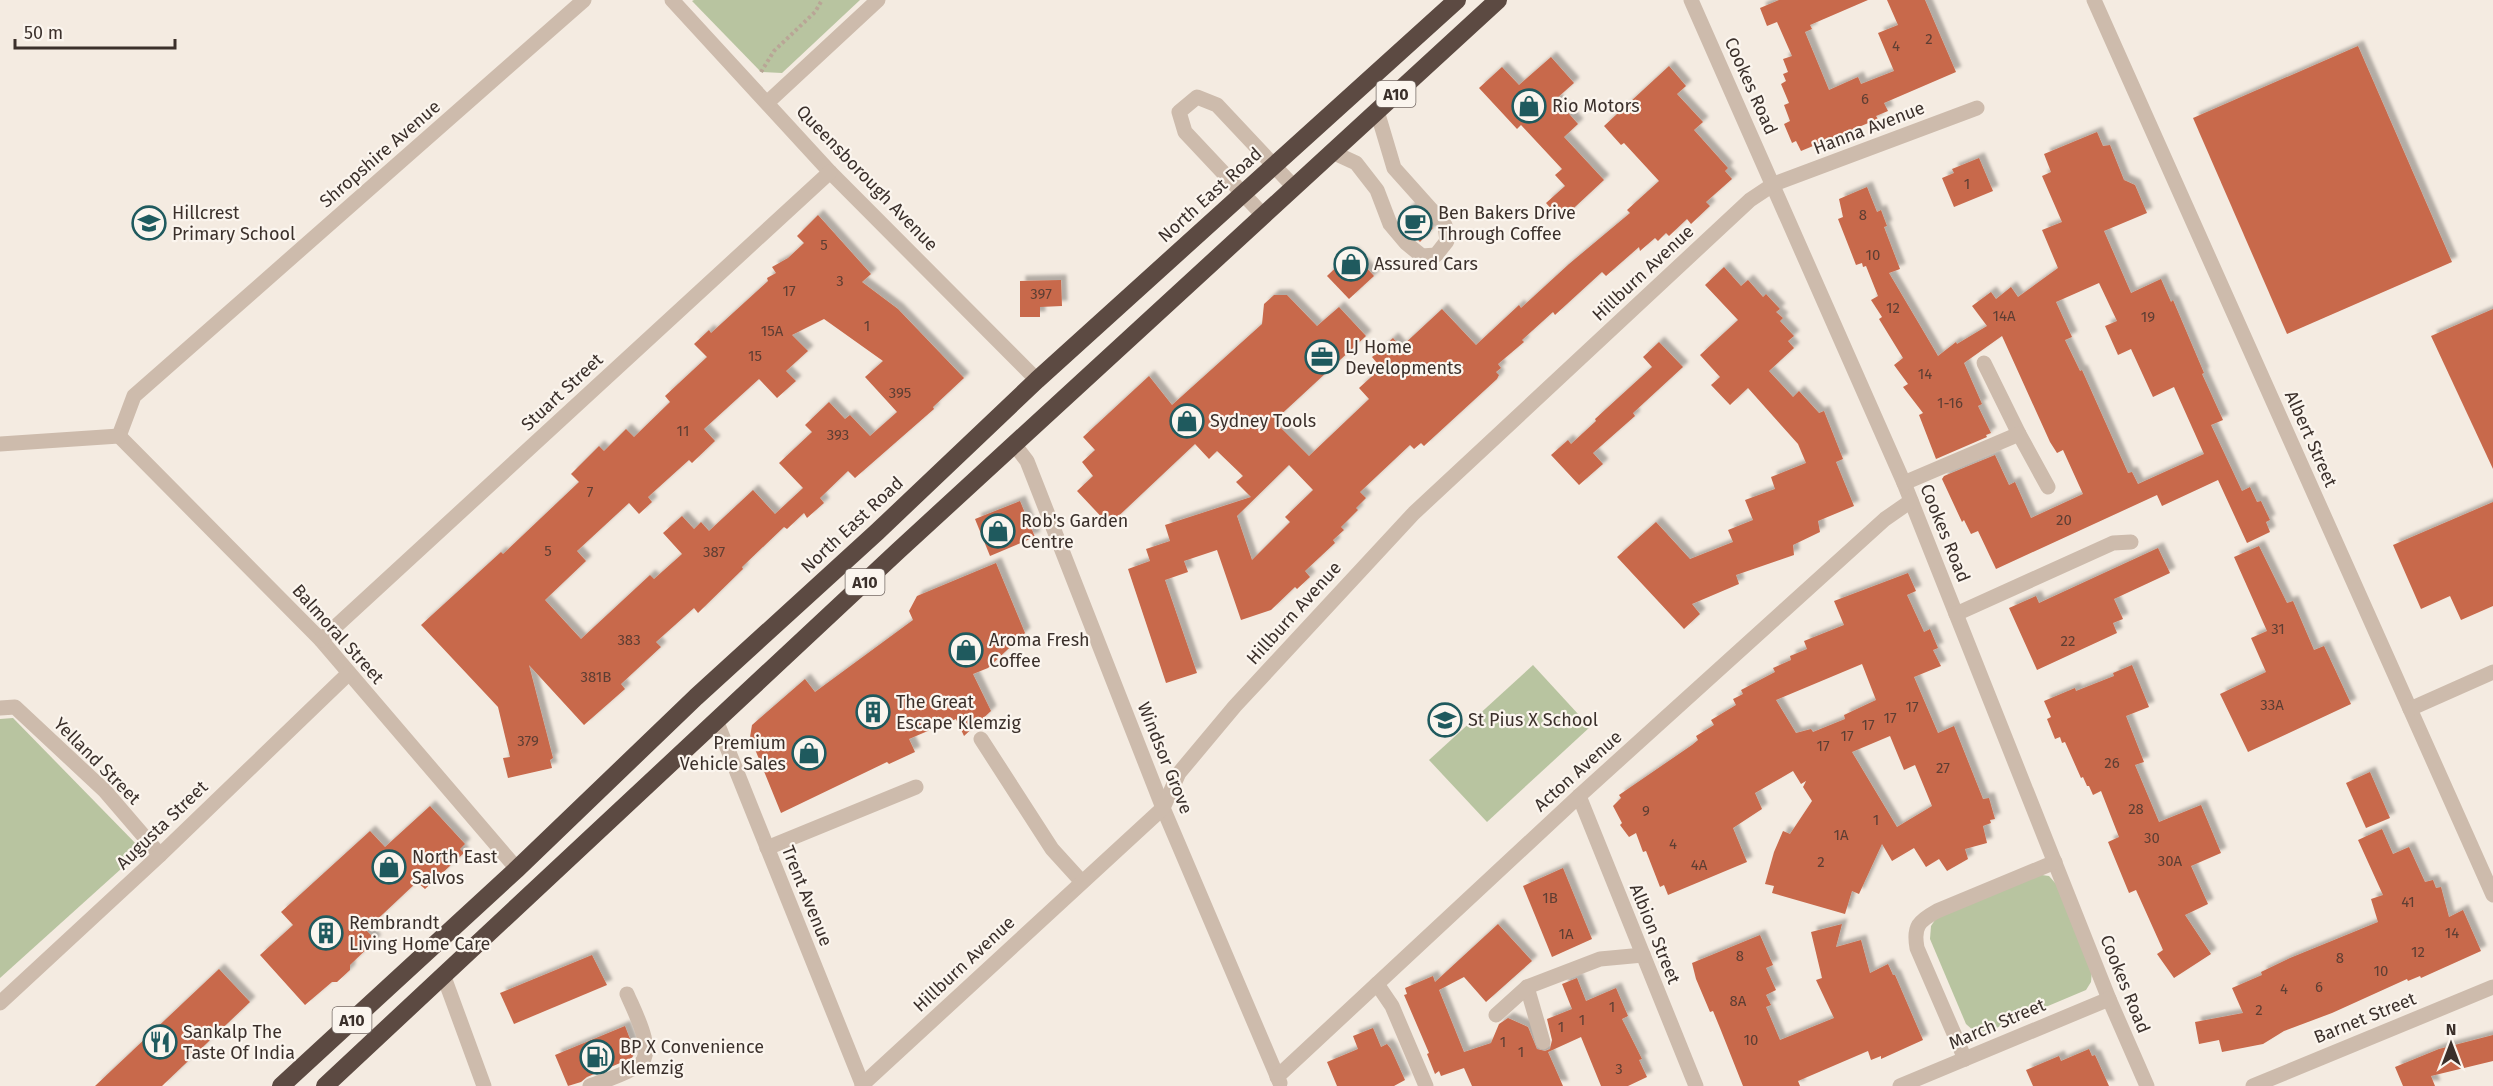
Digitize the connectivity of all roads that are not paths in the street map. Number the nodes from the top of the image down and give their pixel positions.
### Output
1 (584, 0) edge
2 (672, 0) edge
3 (878, 0) edge
4 (1457, 0) edge
5 (1498, 0) edge
6 (1691, 0) edge
7 (2094, 0) edge
8 (768, 102) junction
9 (1977, 108) dead end
10 (1377, 111) junction
11 (1332, 152) junction
12 (1274, 166) junction
13 (830, 172) junction
14 (1774, 184) junction
15 (1294, 187) junction
16 (1243, 193) junction
17 (1263, 215) junction
18 (1983, 363) dead end
19 (1037, 380) junction
20 (1059, 402) junction
21 (992, 423) junction
22 (2019, 434) junction
23 (119, 436) junction
24 (0, 444) edge
25 (1014, 444) junction
26 (1904, 483) junction
27 (2048, 487) dead end
28 (1911, 501) junction
29 (2131, 542) dead end
30 (1956, 614) junction
31 (321, 640) junction
32 (2493, 672) edge
33 (349, 673) junction
34 (696, 698) junction
35 (0, 708) edge
36 (2410, 709) junction
37 (716, 720) junction
38 (981, 738) dead end
39 (916, 787) dead end
40 (1579, 796) junction
41 (1163, 808) junction
42 (767, 848) junction
43 (160, 855) junction
44 (2055, 862) junction
45 (517, 869) junction
46 (1082, 882) junction
47 (537, 889) junction
48 (2493, 895) edge
49 (422, 955) junction
50 (1643, 955) junction
51 (444, 977) junction
52 (1377, 984) junction
53 (1527, 987) junction
54 (2493, 987) edge
55 (627, 994) dead end
56 (2109, 999) junction
57 (0, 1003) edge
58 (1496, 1015) dead end
59 (1543, 1042) dead end
60 (1965, 1059) junction
61 (1279, 1081) edge
62 (862, 1085) edge
63 (281, 1086) edge
64 (325, 1086) edge
65 (484, 1086) edge
66 (590, 1086) edge
67 (1426, 1086) edge
68 (1696, 1086) edge
69 (1900, 1086) edge
70 (2147, 1086) edge
71 (2253, 1086) edge

1 - 23 street, Shropshire Avenue
2 - 8 street, Queensborough Avenue
3 - 8 street
4 - 12 highway, North East Road / A10
5 - 10 highway, A10
6 - 14 street, Cookes Road
7 - 36 street, Albert Street
8 - 13 street, Queensborough Avenue
9 - 14 street, Hanna Avenue
10 - 11 highway, A10
10 - 11 street
11 - 15 highway, A10
12 - 15 street
12 - 16 highway, North East Road / A10
12 - 16 street
13 - 19 street, Queensborough Avenue
13 - 31 street, Stuart Street
14 - 26 street, Cookes Road
14 - 41 street, Hillburn Avenue
15 - 17 highway, A10
16 - 17 street
16 - 19 highway, North East Road / A10
17 - 20 highway, A10
18 - 22 street
19 - 20 highway
19 - 21 highway, North East Road / A10
20 - 25 highway, A10
21 - 25 highway
21 - 34 highway, North East Road / A10
22 - 26 street
22 - 27 street
23 - 24 street
23 - 31 street, Balmoral Street
25 - 37 highway, A10
25 - 41 street, Windsor Grove
26 - 28 street, Cookes Road
28 - 30 street, Cookes Road
28 - 40 street, Acton Avenue
29 - 30 street
30 - 44 street, Cookes Road
31 - 33 street, Balmoral Street
32 - 36 street
33 - 43 street, Augusta Street
33 - 45 street, Balmoral Street
34 - 37 highway
34 - 45 highway, North East Road / A10
35 - 43 street, Yelland Street
36 - 48 street, Albert Street
37 - 42 street, Trent Avenue
37 - 47 highway, A10
38 - 46 street
39 - 42 street
40 - 50 street, Albion Street
40 - 52 street, Acton Avenue
41 - 46 street, Hillburn Avenue
41 - 61 street, Windsor Grove
42 - 62 street, Trent Avenue
43 - 57 street, Augusta Street
44 - 56 street, Cookes Road
44 - 60 street
45 - 47 highway
45 - 49 highway, North East Road / A10
46 - 62 street, Hillburn Avenue
47 - 51 highway, A10
49 - 51 highway
49 - 63 highway, North East Road / A10
50 - 53 street
50 - 68 street, Albion Street
51 - 64 highway, A10
51 - 65 street
52 - 61 street, Acton Avenue
52 - 67 street
53 - 58 street
53 - 59 street
54 - 71 street, Barnet Street
55 - 66 street
56 - 60 street, March Street
56 - 70 street, Cookes Road
60 - 69 street, March Street

